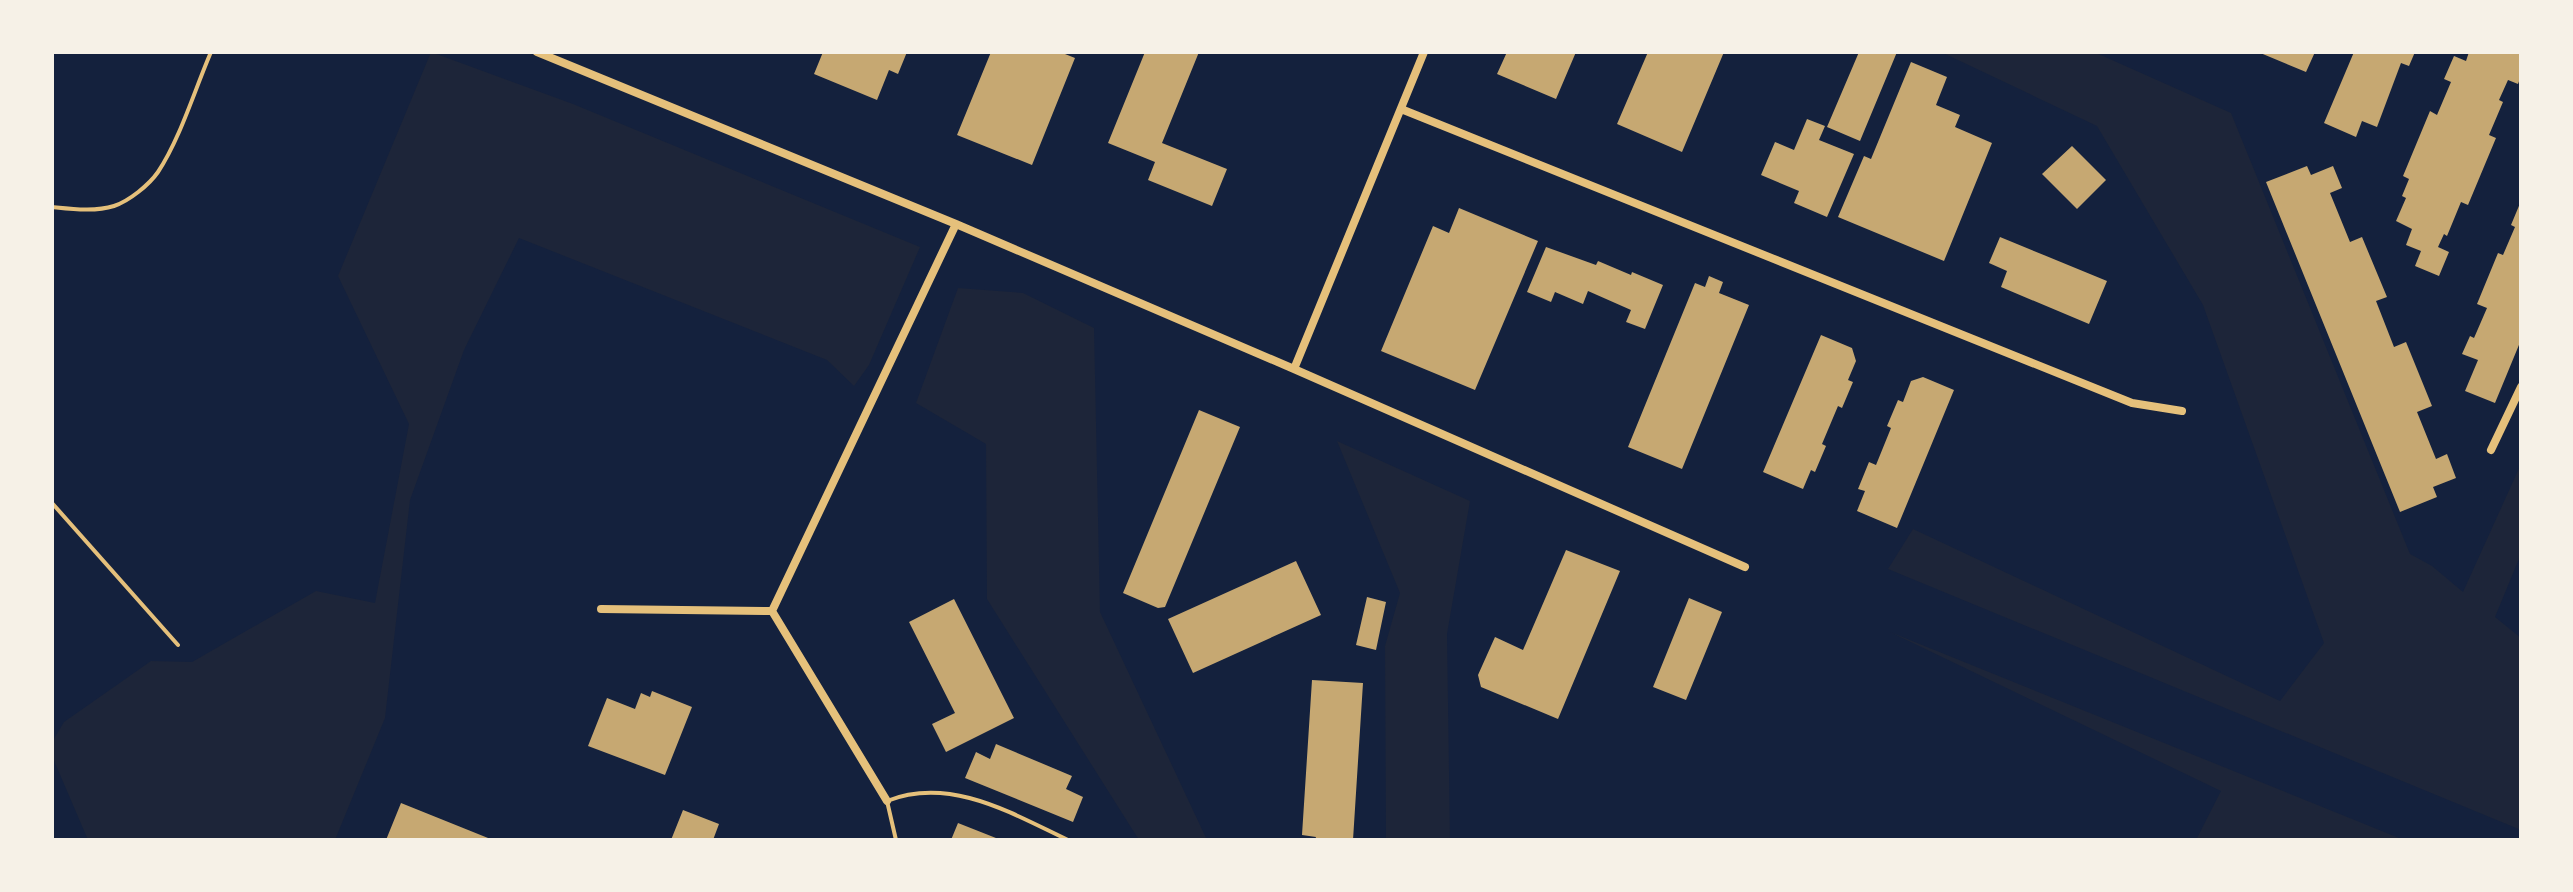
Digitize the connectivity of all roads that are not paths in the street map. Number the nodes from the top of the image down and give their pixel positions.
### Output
1 (211, 52) edge
2 (537, 52) edge
3 (1424, 52) edge
4 (1401, 109) junction
5 (52, 207) edge
6 (956, 224) junction
7 (1294, 369) junction
8 (2521, 387) edge
9 (2182, 411) dead end
10 (2491, 450) dead end
11 (52, 503) edge
12 (1745, 567) dead end
13 (601, 609) dead end
14 (772, 611) junction
15 (178, 645) dead end
16 (887, 801) junction
17 (896, 840) edge
18 (1068, 840) edge

1 - 5 lane
2 - 6 street
3 - 4 street
4 - 7 street
4 - 9 street
6 - 7 street
6 - 14 street
7 - 12 street
8 - 10 street
11 - 15 lane
13 - 14 street
14 - 16 street
16 - 17 lane
16 - 18 lane

